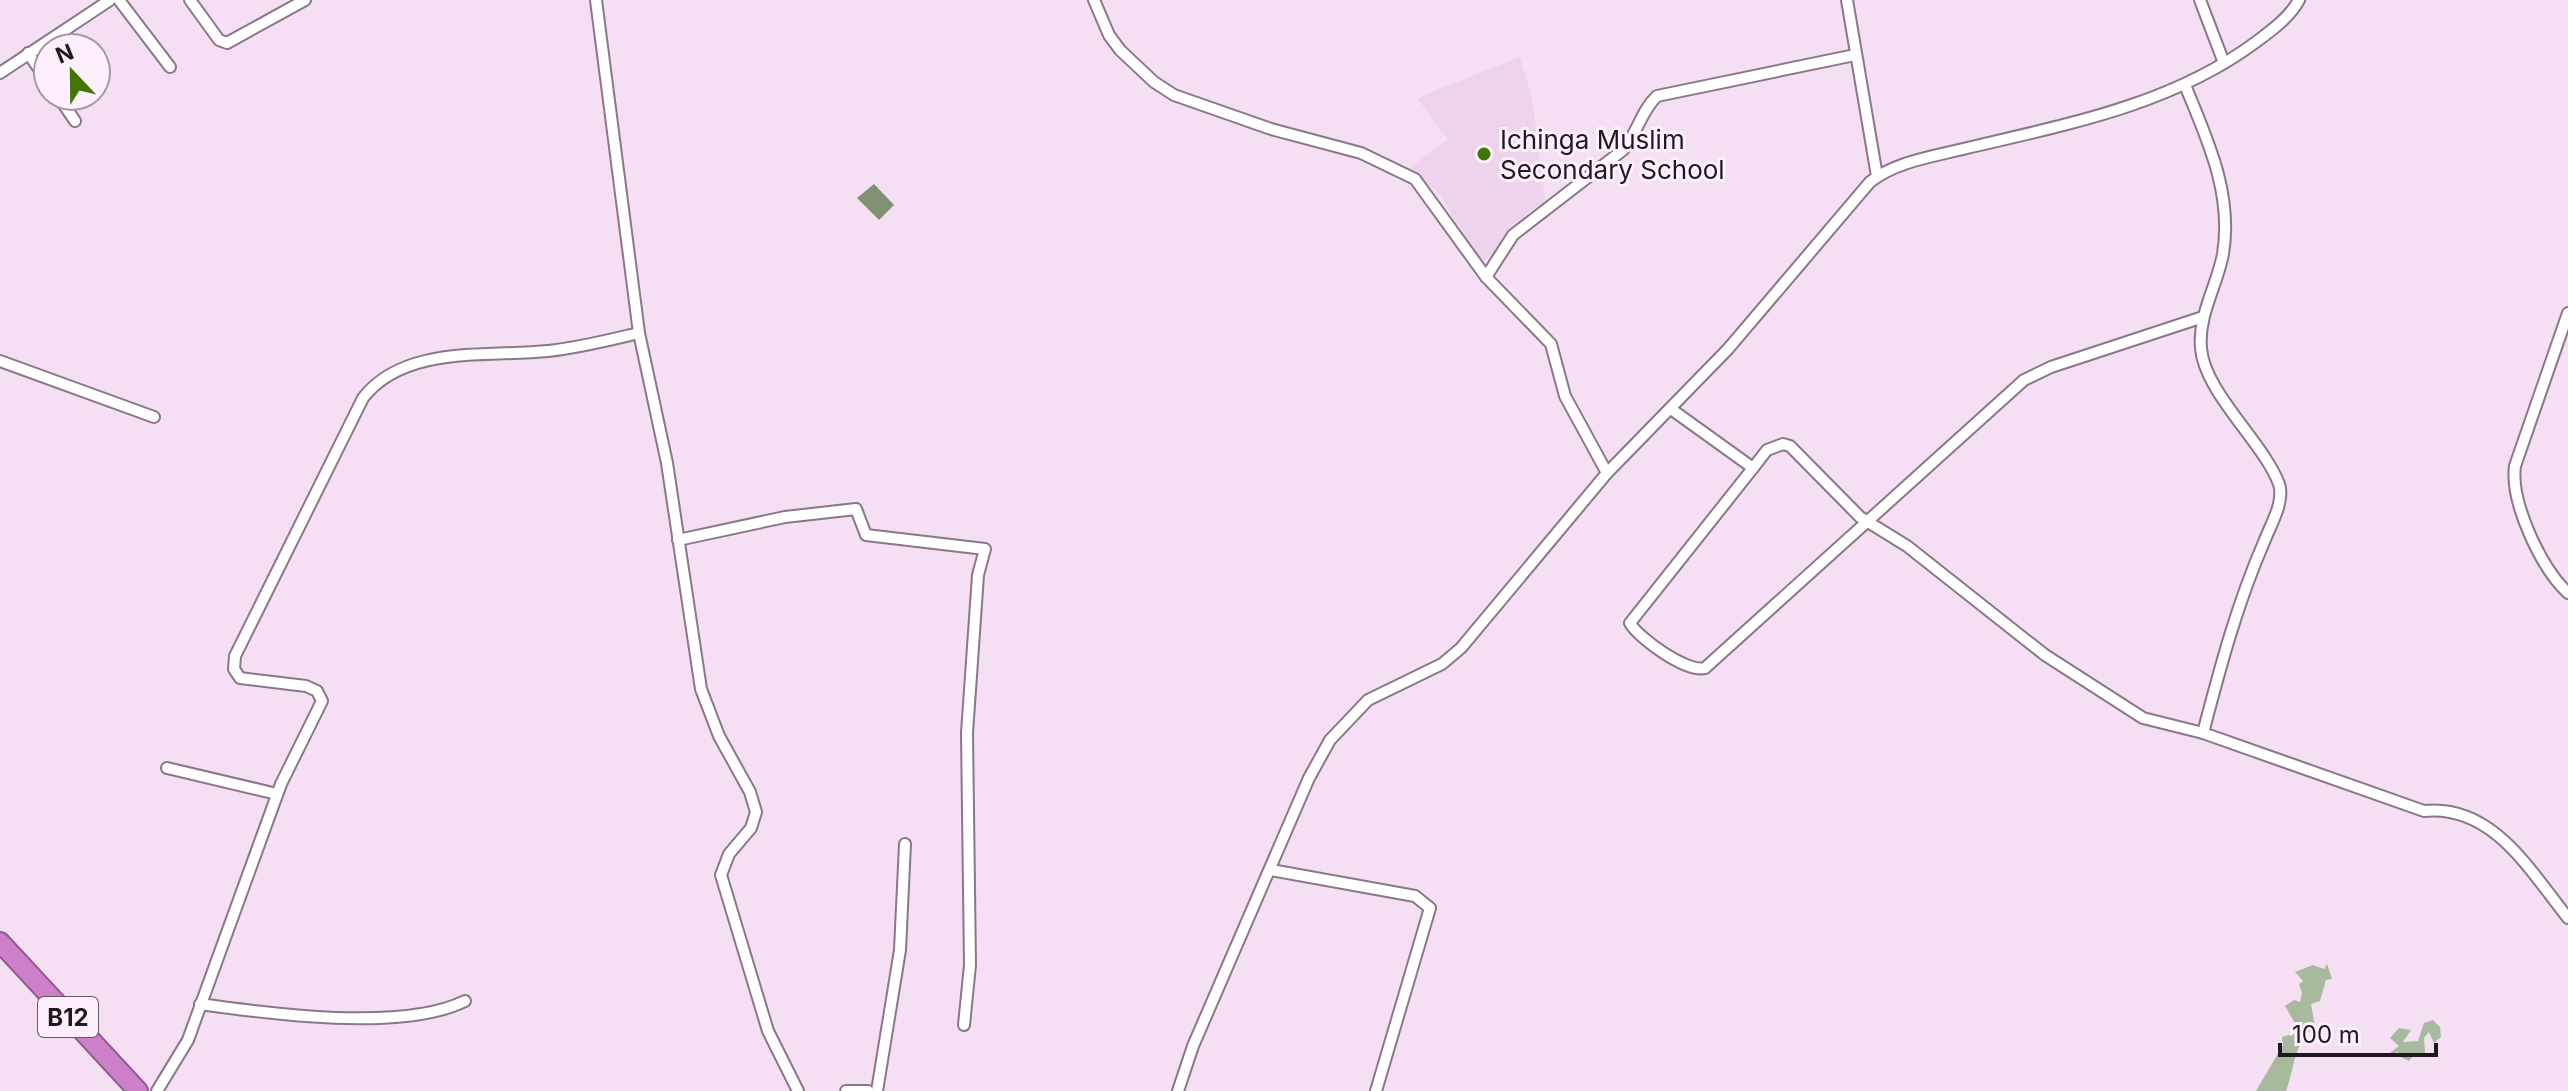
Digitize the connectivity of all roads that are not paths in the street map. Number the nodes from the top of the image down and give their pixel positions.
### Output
1 (110, 0) edge
2 (119, 0) edge
3 (190, 0) edge
4 (305, 0) edge
5 (596, 0) edge
6 (1094, 0) edge
7 (1847, 0) edge
8 (2200, 0) edge
9 (2299, 0) edge
10 (28, 53) junction
11 (1855, 55) junction
12 (32, 59) edge
13 (2224, 63) junction
14 (170, 67) dead end
15 (0, 73) edge
16 (2185, 85) junction
17 (69, 112) edge
18 (75, 121) dead end
19 (1877, 176) junction
20 (1486, 277) junction
21 (2568, 313) edge
22 (2203, 317) junction
23 (639, 333) junction
24 (0, 361) edge
25 (1671, 409) junction
26 (154, 417) dead end
27 (1753, 468) junction
28 (1607, 473) junction
29 (1866, 521) junction
30 (678, 540) junction
31 (2568, 593) edge
32 (2203, 733) junction
33 (167, 768) dead end
34 (277, 794) junction
35 (905, 844) dead end
36 (1271, 870) junction
37 (2568, 918) edge
38 (0, 942) edge
39 (465, 1001) dead end
40 (200, 1004) junction
41 (964, 1025) dead end
42 (138, 1091) edge
43 (157, 1091) edge
44 (798, 1091) edge
45 (846, 1091) edge
46 (868, 1091) edge
47 (877, 1091) edge
48 (1178, 1091) edge
49 (1376, 1091) edge

1 - 10 street
2 - 14 street
3 - 4 street
5 - 23 street
6 - 20 street
7 - 11 street
8 - 13 street
9 - 13 street
10 - 12 street
10 - 15 street
11 - 19 street
11 - 20 street
13 - 16 street
16 - 19 street
16 - 22 street
17 - 18 street
19 - 25 street
20 - 28 street
21 - 31 street
22 - 29 street
22 - 32 street
23 - 30 street
23 - 34 street
24 - 26 street
25 - 27 street
25 - 28 street
27 - 29 street
27 - 29 street
28 - 36 street
29 - 32 street
30 - 41 street
30 - 44 street
32 - 37 street
33 - 34 street
34 - 40 street
35 - 47 street
36 - 48 street
36 - 49 street
38 - 42 highway, B12
39 - 40 street
40 - 43 street
45 - 46 street

